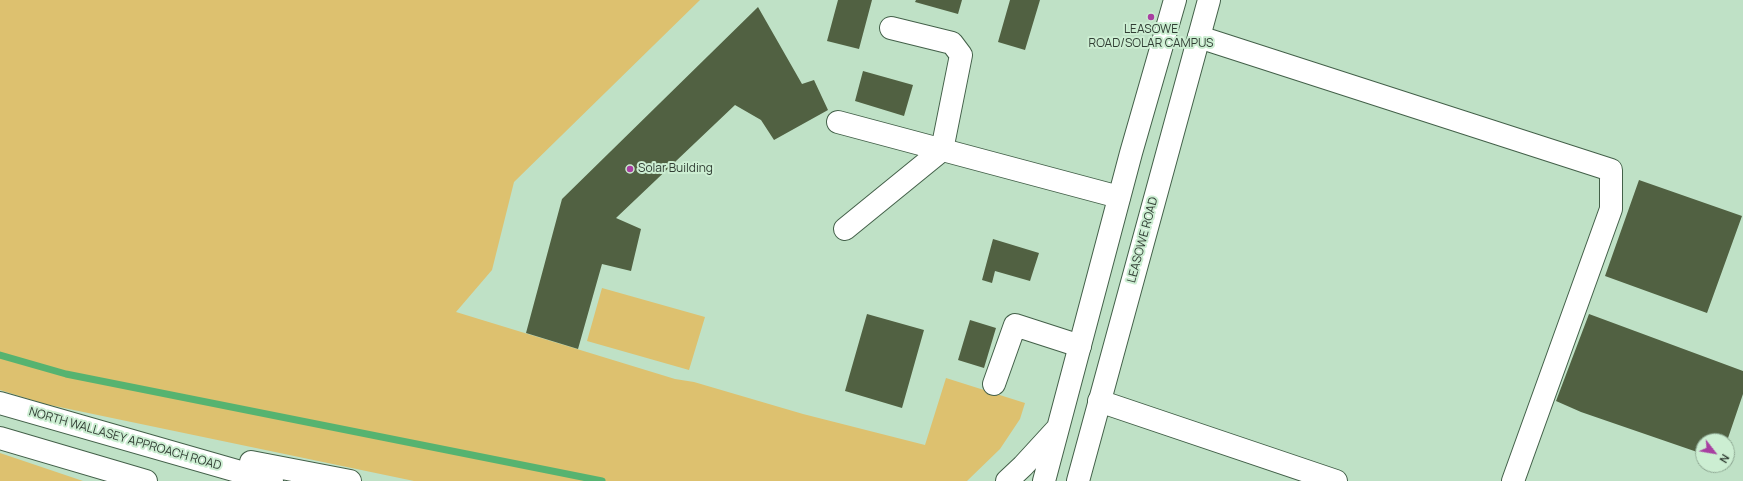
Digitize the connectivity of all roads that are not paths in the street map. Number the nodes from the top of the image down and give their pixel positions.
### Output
1 (1175, 0) edge
2 (1209, 0) edge
3 (891, 28) dead end
4 (1199, 37) junction
5 (838, 122) dead end
6 (942, 150) junction
7 (1119, 197) junction
8 (845, 229) dead end
9 (1080, 346) junction
10 (994, 384) dead end
11 (1099, 401) junction
12 (0, 403) edge
13 (1058, 428) junction
14 (0, 438) edge
15 (145, 444) junction
16 (141, 480) edge
17 (272, 481) edge
18 (350, 481) edge
19 (1007, 481) edge
20 (1044, 481) edge
21 (1078, 481) edge
22 (1336, 481) edge
23 (1513, 481) edge

1 - 7 main road
2 - 4 main road, LEASOWE ROAD
3 - 6 main road
4 - 11 main road, LEASOWE ROAD
4 - 23 main road
5 - 6 main road
6 - 7 main road
6 - 8 main road
7 - 9 main road
9 - 10 main road
9 - 13 main road
11 - 21 main road, LEASOWE ROAD
11 - 22 main road
12 - 15 main road, NORTH WALLASEY APPROACH ROAD
13 - 19 main road
13 - 20 main road
14 - 16 main road
15 - 17 main road, NORTH WALLASEY APPROACH ROAD
15 - 18 main road

